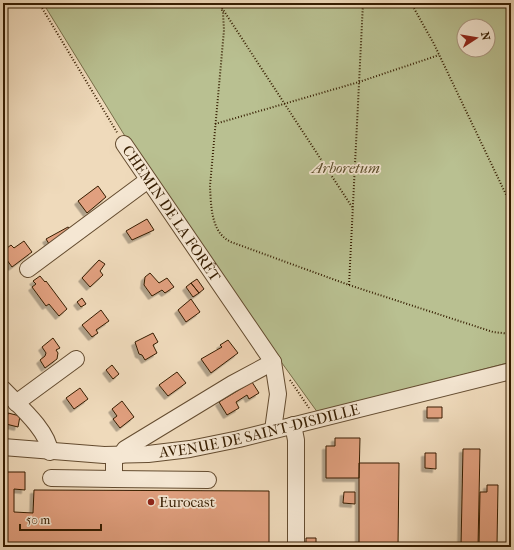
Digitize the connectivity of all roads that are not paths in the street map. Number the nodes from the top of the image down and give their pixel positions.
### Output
1 (124, 144) road end
2 (148, 180) junction
3 (28, 269) dead end
4 (76, 359) dead end
5 (273, 362) junction
6 (511, 371) edge
7 (3, 389) edge
8 (16, 403) junction
9 (293, 425) junction
10 (273, 430) junction
11 (3, 447) edge
12 (50, 452) junction
13 (118, 455) junction
14 (51, 478) dead end
15 (114, 479) junction
16 (208, 480) dead end
17 (296, 547) edge

1 - 2 street, CHEMIN DE LA FORÊT
2 - 3 street
2 - 5 street, CHEMIN DE LA FORÊT
4 - 8 street
5 - 10 street, CHEMIN DE LA FORÊT
5 - 13 street
6 - 9 street, AVENUE DE SAINT-DISDILLE
7 - 8 street
8 - 12 street
9 - 10 street, AVENUE DE SAINT-DISDILLE
9 - 17 street
10 - 13 street, AVENUE DE SAINT-DISDILLE
11 - 12 street, AVENUE DE SAINT-DISDILLE
12 - 13 street, AVENUE DE SAINT-DISDILLE
13 - 15 street
14 - 15 street
15 - 16 street

